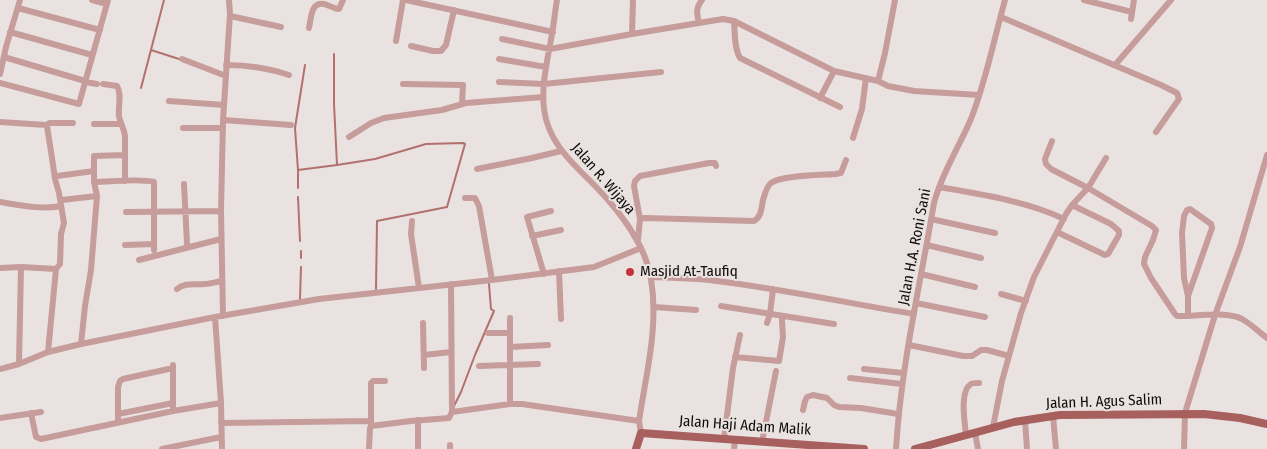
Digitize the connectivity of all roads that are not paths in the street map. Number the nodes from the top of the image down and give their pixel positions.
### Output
1 (20, 0) edge
2 (92, 0) edge
3 (229, 0) edge
4 (344, 0) edge
5 (405, 0) edge
6 (557, 0) edge
7 (632, 0) edge
8 (702, 0) edge
9 (894, 0) edge
10 (1005, 0) edge
11 (1086, 0) edge
12 (1134, 0) edge
13 (1171, 0) edge
14 (418, 1) edge
15 (107, 2) edge
16 (1110, 3) edge
17 (18, 8) junction
18 (454, 10) junction
19 (230, 16) junction
20 (1001, 17) junction
21 (734, 21) junction
22 (699, 23) junction
23 (281, 27) dead end
24 (309, 28) dead end
25 (100, 30) junction
26 (10, 32) junction
27 (553, 32) junction
28 (632, 34) junction
29 (502, 39) dead end
30 (396, 41) dead end
31 (3, 45) edge
32 (411, 46) dead end
33 (550, 49) junction
34 (92, 55) junction
35 (4, 57) junction
36 (182, 59) dead end
37 (499, 59) dead end
38 (226, 65) junction
39 (1115, 65) junction
40 (546, 67) junction
41 (834, 71) junction
42 (661, 72) dead end
43 (0, 74) edge
44 (289, 75) dead end
45 (226, 76) junction
46 (866, 78) junction
47 (85, 81) junction
48 (878, 81) junction
49 (499, 82) dead end
50 (0, 83) edge
51 (403, 84) dead end
52 (544, 84) junction
53 (979, 95) junction
54 (543, 97) junction
55 (820, 98) junction
56 (169, 101) dead end
57 (462, 104) junction
58 (224, 106) junction
59 (840, 107) dead end
60 (223, 120) junction
61 (0, 122) edge
62 (73, 123) dead end
63 (94, 124) dead end
64 (120, 124) junction
65 (46, 125) junction
66 (291, 125) dead end
67 (183, 128) dead end
68 (223, 128) junction
69 (1156, 132) dead end
70 (349, 137) dead end
71 (854, 138) dead end
72 (1052, 142) dead end
73 (561, 151) junction
74 (125, 155) junction
75 (1267, 155) edge
76 (1106, 158) dead end
77 (846, 160) dead end
78 (716, 166) dead end
79 (476, 169) dead end
80 (94, 171) junction
81 (57, 176) dead end
82 (125, 181) junction
83 (94, 182) junction
84 (184, 184) dead end
85 (939, 187) junction
86 (1088, 188) junction
87 (97, 196) junction
88 (465, 198) dead end
89 (0, 202) edge
90 (61, 203) junction
91 (1072, 205) junction
92 (154, 211) junction
93 (186, 211) junction
94 (221, 211) junction
95 (551, 211) dead end
96 (126, 212) dead end
97 (640, 219) junction
98 (932, 219) junction
99 (1064, 219) junction
100 (412, 221) dead end
101 (561, 230) dead end
102 (1057, 232) junction
103 (995, 233) dead end
104 (532, 236) junction
105 (220, 239) junction
106 (638, 240) junction
107 (187, 244) dead end
108 (125, 245) dead end
109 (927, 245) junction
110 (641, 248) junction
111 (981, 258) dead end
112 (139, 260) dead end
113 (21, 267) junction
114 (0, 268) edge
115 (56, 269) junction
116 (559, 272) junction
117 (544, 274) junction
118 (922, 274) junction
119 (651, 277) junction
120 (492, 280) junction
121 (221, 281) junction
122 (451, 284) junction
123 (975, 287) dead end
124 (419, 288) junction
125 (177, 289) dead end
126 (772, 289) junction
127 (1001, 294) dead end
128 (1188, 296) junction
129 (1026, 301) junction
130 (916, 303) junction
131 (722, 306) dead end
132 (654, 308) junction
133 (696, 310) dead end
134 (770, 314) junction
135 (914, 314) junction
136 (1215, 315) junction
137 (223, 316) junction
138 (782, 316) junction
139 (1188, 316) junction
140 (215, 317) junction
141 (986, 317) dead end
142 (510, 318) dead end
143 (561, 319) dead end
144 (767, 323) dead end
145 (423, 324) dead end
146 (834, 324) dead end
147 (488, 333) dead end
148 (510, 333) junction
149 (740, 335) dead end
150 (1267, 338) edge
151 (81, 344) junction
152 (548, 345) dead end
153 (909, 345) junction
154 (510, 347) junction
155 (48, 352) junction
156 (452, 352) junction
157 (424, 355) junction
158 (1009, 356) junction
159 (735, 357) junction
160 (19, 364) junction
161 (538, 364) dead end
162 (510, 365) junction
163 (479, 366) dead end
164 (424, 368) dead end
165 (864, 369) dead end
166 (0, 370) edge
167 (776, 371) dead end
168 (903, 373) junction
169 (850, 378) dead end
170 (385, 381) dead end
171 (979, 382) dead end
172 (902, 384) junction
173 (221, 402) junction
174 (173, 403) junction
175 (510, 404) junction
176 (803, 410) dead end
177 (174, 411) junction
178 (41, 412) dead end
179 (452, 412) junction
180 (1185, 413) junction
181 (31, 414) junction
182 (118, 414) junction
183 (898, 414) junction
184 (1053, 416) junction
185 (0, 418) edge
186 (418, 420) junction
187 (1025, 420) junction
188 (639, 421) junction
189 (118, 423) junction
190 (221, 423) junction
191 (371, 423) junction
192 (1267, 424) edge
193 (993, 427) junction
194 (641, 433) junction
195 (975, 433) junction
196 (966, 435) junction
197 (221, 437) junction
198 (724, 439) junction
199 (734, 440) junction
200 (762, 442) junction
201 (823, 447) edge
202 (162, 449) edge
203 (222, 449) edge
204 (369, 449) edge
205 (418, 449) edge
206 (636, 449) edge
207 (734, 449) edge
208 (864, 449) edge
209 (896, 449) edge
210 (914, 449) edge
211 (978, 449) edge
212 (1027, 449) edge
213 (1056, 449) edge
214 (1184, 449) edge

1 - 17 street
2 - 15 street
3 - 19 street
4 - 24 street
5 - 14 street
5 - 30 street
6 - 27 street, Jalan R. Wijaya
7 - 28 street
8 - 22 street
9 - 48 street
10 - 20 street, Jalan H.A. Roni Sani
11 - 16 street
12 - 16 street
13 - 39 street
14 - 18 street
15 - 25 street
17 - 25 street
17 - 26 street
18 - 27 street
18 - 32 street
19 - 23 street
19 - 38 street
20 - 39 street
20 - 53 street, Jalan H.A. Roni Sani
21 - 22 street
21 - 41 street
21 - 55 street
22 - 28 street
25 - 34 street
26 - 31 street
26 - 34 street
27 - 33 street, Jalan R. Wijaya
28 - 33 street
29 - 33 street
31 - 35 street
33 - 40 street, Jalan R. Wijaya
34 - 47 street
35 - 43 street
35 - 47 street
36 - 45 street
37 - 40 street
38 - 44 street
38 - 45 street
39 - 69 street
40 - 52 street, Jalan R. Wijaya
41 - 46 street
41 - 55 street
42 - 52 street
45 - 58 street
46 - 48 street
46 - 71 street
47 - 50 street
47 - 64 street
48 - 53 street
49 - 52 street
51 - 57 street
52 - 54 street, Jalan R. Wijaya
53 - 85 street, Jalan H.A. Roni Sani
54 - 57 street
54 - 73 street, Jalan R. Wijaya
55 - 59 street
56 - 58 street
57 - 70 street
58 - 60 street
60 - 66 street
60 - 68 street
61 - 65 street
62 - 65 street
63 - 64 street
64 - 74 street
65 - 90 street
67 - 68 street
68 - 94 street
72 - 86 street
73 - 79 street
73 - 106 street, Jalan R. Wijaya
74 - 80 street
74 - 82 street
75 - 136 street
76 - 86 street
77 - 97 street
78 - 97 street
80 - 81 street
80 - 83 street
82 - 83 street
82 - 92 street
83 - 87 street
84 - 93 street
85 - 98 street, Jalan H.A. Roni Sani
85 - 99 street
86 - 91 street
86 - 139 street
87 - 90 street
87 - 151 street
88 - 120 street
89 - 90 street
90 - 115 street
91 - 99 street
91 - 102 street
92 - 93 street
92 - 96 street
92 - 108 street
93 - 94 street
93 - 107 street
94 - 105 street
95 - 104 street
97 - 106 street
98 - 103 street
98 - 109 street, Jalan H.A. Roni Sani
99 - 102 street
100 - 124 street
101 - 104 street
102 - 129 street
104 - 117 street
105 - 112 street
105 - 121 street
106 - 110 street, Jalan R. Wijaya
109 - 111 street
109 - 118 street, Jalan H.A. Roni Sani
110 - 116 street
110 - 119 street, Jalan R. Wijaya
113 - 114 street
113 - 115 street
113 - 160 street
115 - 155 street
116 - 117 street
116 - 143 street
117 - 120 street
118 - 123 street
118 - 130 street, Jalan H.A. Roni Sani
119 - 126 street
119 - 132 street, Jalan R. Wijaya
120 - 122 street
121 - 125 street
121 - 137 street
122 - 124 street
122 - 156 street
124 - 137 street
126 - 134 street
126 - 135 street
127 - 129 street
128 - 128 street
128 - 139 street
129 - 158 street
130 - 135 street, Jalan H.A. Roni Sani
130 - 141 street
131 - 134 street
132 - 133 street
132 - 188 street, Jalan R. Wijaya
134 - 138 street
134 - 144 street
135 - 153 street, Jalan H.A. Roni Sani
136 - 139 street
136 - 150 street
136 - 180 street
137 - 140 street
138 - 146 street
138 - 159 street
140 - 151 street
140 - 173 street
142 - 148 street
145 - 157 street
147 - 148 street
148 - 154 street
149 - 159 street
151 - 155 street
152 - 154 street
153 - 158 street
153 - 168 street, Jalan H.A. Roni Sani
154 - 162 street
155 - 160 street
156 - 157 street
156 - 179 street
157 - 164 street
158 - 193 street
159 - 198 street
160 - 166 street
161 - 162 street
162 - 163 street
162 - 175 street
165 - 168 street
167 - 200 street
168 - 172 street, Jalan H.A. Roni Sani
169 - 172 street
170 - 191 street
171 - 196 street
172 - 183 street, Jalan H.A. Roni Sani
173 - 177 street
173 - 190 street
174 - 177 street
174 - 182 street
174 - 182 street
175 - 179 street
175 - 188 street
176 - 183 street
177 - 189 street
178 - 181 street
179 - 186 street
180 - 184 main road, Jalan H. Agus Salim
180 - 192 main road, Jalan H. Agus Salim
180 - 214 street
181 - 185 street
181 - 189 street
182 - 189 street
183 - 209 street, Jalan H.A. Roni Sani
184 - 187 main road, Jalan H. Agus Salim
184 - 213 street
186 - 191 street
186 - 205 street
187 - 193 main road, Jalan H. Agus Salim
187 - 212 street
188 - 194 street, Jalan R. Wijaya
190 - 191 street
190 - 197 street
191 - 204 street
193 - 195 main road, Jalan H. Agus Salim
194 - 198 main road, Jalan Haji Adam Malik
194 - 206 main road
195 - 196 main road, Jalan H. Agus Salim
195 - 211 street
196 - 210 main road, Jalan H. Agus Salim
197 - 202 street
197 - 203 street
198 - 199 main road, Jalan Haji Adam Malik
199 - 200 main road, Jalan Haji Adam Malik
199 - 207 street
200 - 201 main road, Jalan Haji Adam Malik
201 - 208 main road, Jalan Haji Adam Malik

